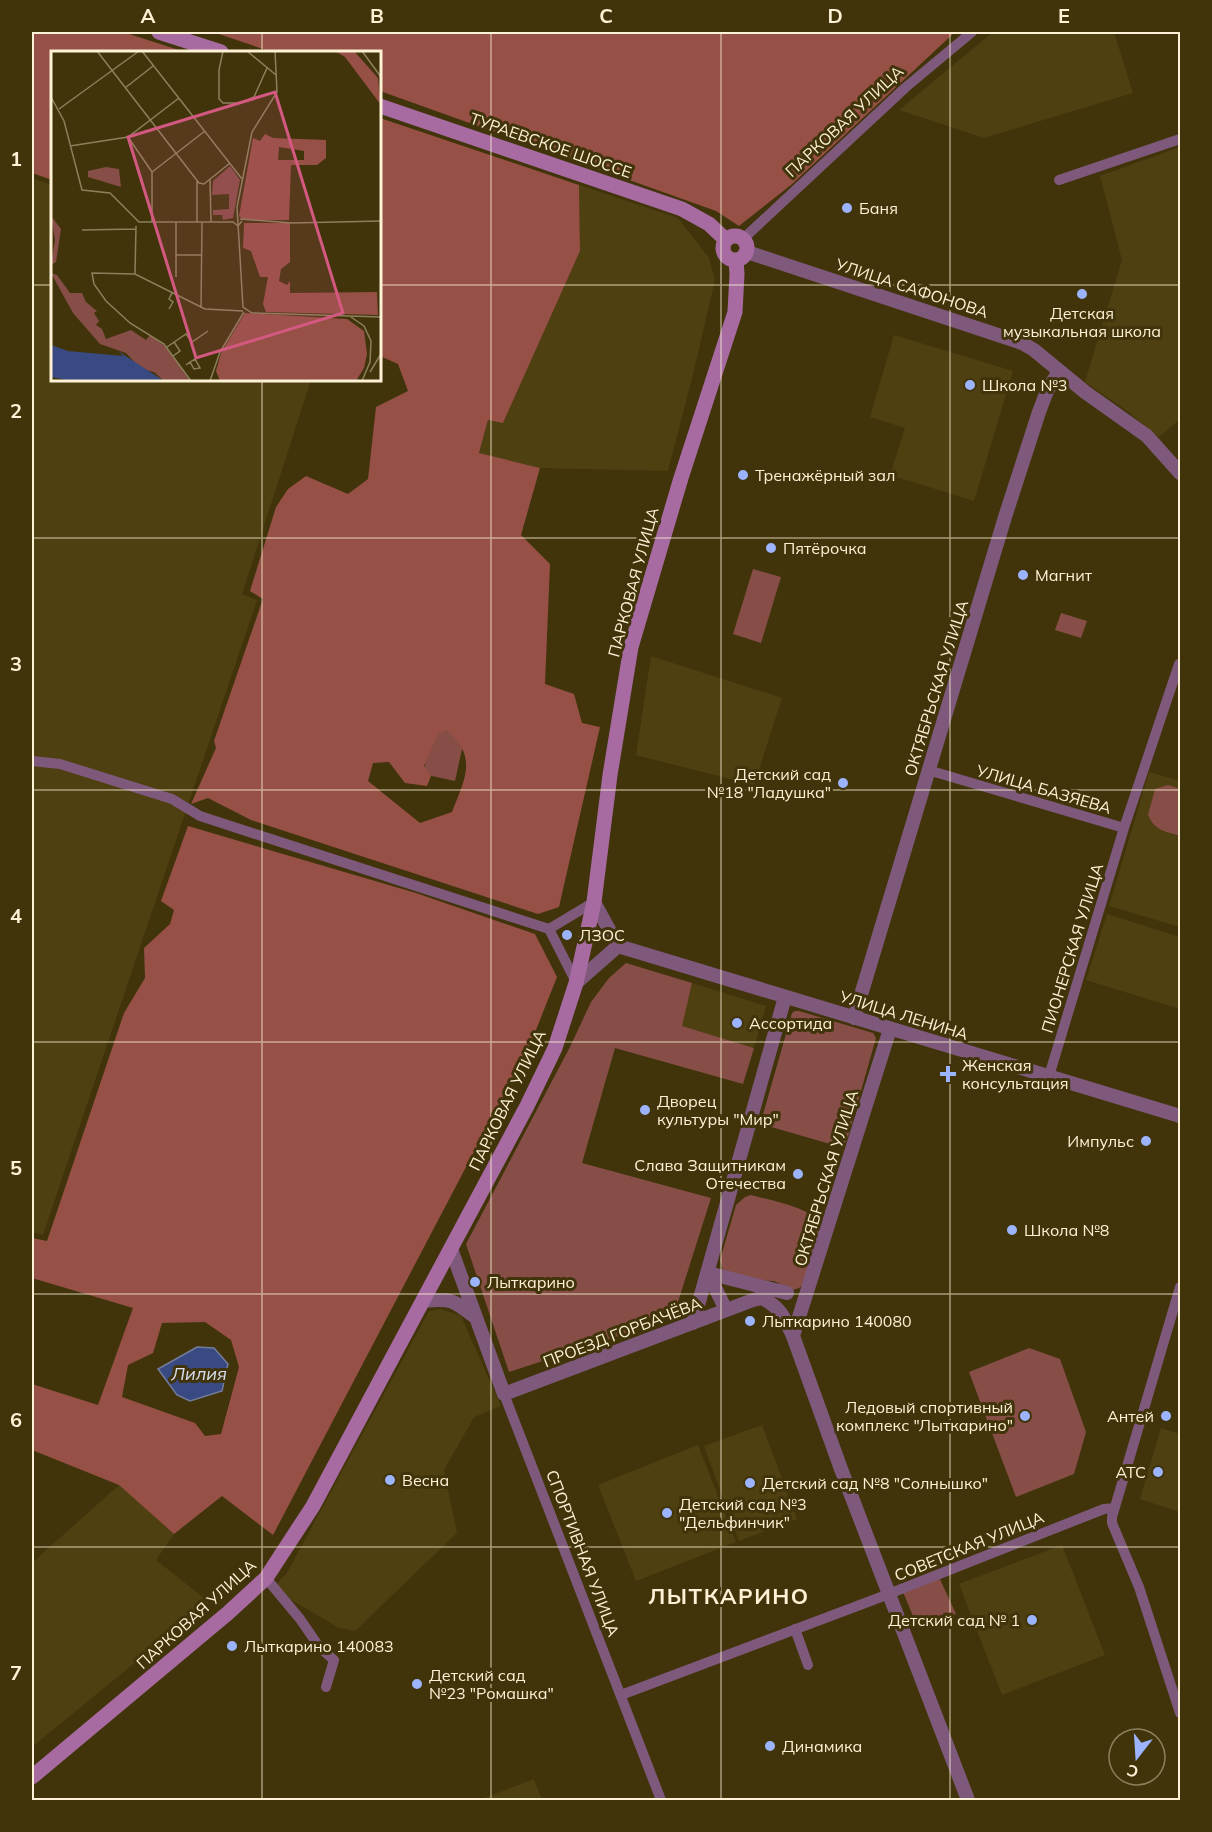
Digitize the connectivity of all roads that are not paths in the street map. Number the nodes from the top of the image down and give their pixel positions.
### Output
1 (159, 32) edge
2 (972, 32) edge
3 (218, 51) edge
4 (381, 106) edge
5 (1180, 139) edge
6 (1059, 180) dead end
7 (726, 240) junction
8 (742, 250) junction
9 (1059, 371) junction
10 (1180, 473) edge
11 (1179, 664) dead end
12 (32, 761) edge
13 (928, 770) junction
14 (1124, 828) junction
15 (594, 902) junction
16 (549, 929) junction
17 (618, 946) junction
18 (576, 982) junction
19 (785, 997) junction
20 (854, 1018) junction
21 (890, 1029) junction
22 (1049, 1076) junction
23 (1180, 1116) edge
24 (451, 1249) junction
25 (708, 1273) junction
26 (1180, 1287) edge
27 (808, 1290) junction
28 (787, 1293) junction
29 (757, 1299) junction
30 (423, 1300) junction
31 (726, 1310) junction
32 (476, 1318) junction
33 (693, 1323) junction
34 (793, 1336) junction
35 (504, 1394) junction
36 (1114, 1508) junction
37 (266, 1578) junction
38 (889, 1594) junction
39 (795, 1629) junction
40 (808, 1665) dead end
41 (327, 1688) dead end
42 (621, 1695) junction
43 (1180, 1713) edge
44 (32, 1778) edge
45 (661, 1800) edge
46 (968, 1800) edge

1 - 3 main road
2 - 8 street, ПАРКОВАЯ УЛИЦА
4 - 7 main road, ТУРАЕВСКОЕ ШОССЕ
5 - 6 street
7 - 8 main road
7 - 8 main road
8 - 9 street, УЛИЦА САФОНОВА
8 - 15 main road, ПАРКОВАЯ УЛИЦА
9 - 10 street, УЛИЦА САФОНОВА
9 - 13 street, ОКТЯБРЬСКАЯ УЛИЦА
11 - 14 street, УЛИЦА БАЗЯЕВА
12 - 16 street
13 - 14 street, УЛИЦА БАЗЯЕВА
13 - 20 street, ОКТЯБРЬСКАЯ УЛИЦА
14 - 22 street, ПИОНЕРСКАЯ УЛИЦА
15 - 16 street
15 - 17 street
15 - 18 main road, ПАРКОВАЯ УЛИЦА
16 - 18 street
17 - 18 street
17 - 19 street, УЛИЦА ЛЕНИНА
18 - 24 main road, ПАРКОВАЯ УЛИЦА
19 - 20 street, УЛИЦА ЛЕНИНА
19 - 25 street
20 - 21 street, УЛИЦА ЛЕНИНА
21 - 22 street, УЛИЦА ЛЕНИНА
21 - 27 street, ОКТЯБРЬСКАЯ УЛИЦА
22 - 23 street, УЛИЦА ЛЕНИНА
24 - 30 main road, ПАРКОВАЯ УЛИЦА
24 - 32 street, СПОРТИВНАЯ УЛИЦА
25 - 28 street
25 - 31 street
25 - 33 street
26 - 36 street
27 - 28 street, ПРОЕЗД ГОРБАЧЁВА
27 - 34 street, ОКТЯБРЬСКАЯ УЛИЦА
28 - 29 street, ПРОЕЗД ГОРБАЧЁВА
29 - 31 street, ПРОЕЗД ГОРБАЧЁВА
29 - 34 street
30 - 32 street
30 - 37 main road, ПАРКОВАЯ УЛИЦА
31 - 33 street, ПРОЕЗД ГОРБАЧЁВА
32 - 35 street, СПОРТИВНАЯ УЛИЦА
33 - 35 street, ПРОЕЗД ГОРБАЧЁВА
34 - 38 street
35 - 42 street, СПОРТИВНАЯ УЛИЦА
36 - 38 street, СОВЕТСКАЯ УЛИЦА
36 - 43 street
37 - 41 street
37 - 44 main road, ПАРКОВАЯ УЛИЦА
38 - 39 street, СОВЕТСКАЯ УЛИЦА
38 - 46 street
39 - 40 street
39 - 42 street, СОВЕТСКАЯ УЛИЦА
42 - 45 street, СПОРТИВНАЯ УЛИЦА

